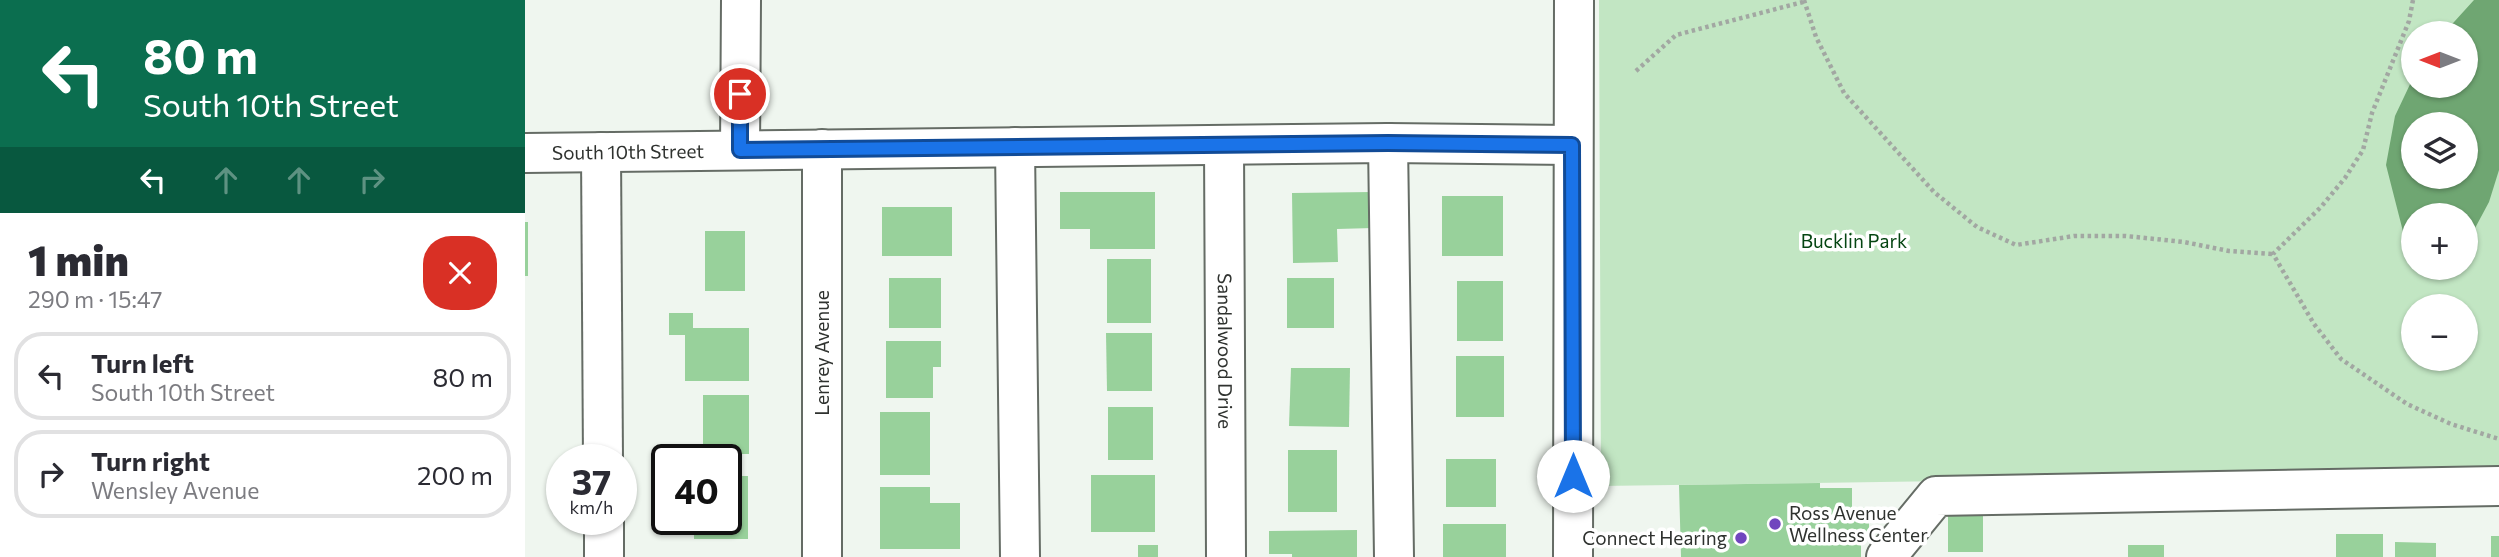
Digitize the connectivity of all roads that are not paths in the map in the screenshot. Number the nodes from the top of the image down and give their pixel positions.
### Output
1 (741, 0) edge
2 (1574, 0) edge
3 (1388, 143) junction
4 (1224, 145) junction
5 (1572, 145) junction
6 (1015, 147) junction
7 (822, 149) junction
8 (740, 150) junction
9 (601, 152) junction
10 (525, 153) edge
11 (603, 444) edge
12 (2499, 485) edge
13 (604, 535) edge
14 (604, 557) edge
15 (823, 557) edge
16 (1020, 557) edge
17 (1226, 557) edge
18 (1394, 557) edge
19 (1573, 557) edge
20 (1886, 557) edge

1 - 8 street
2 - 5 street
3 - 4 street, South 10th Street
3 - 5 street, South 10th Street
3 - 18 street
4 - 6 street, South 10th Street
4 - 17 street, Sandalwood Drive
5 - 19 street
6 - 7 street, South 10th Street
6 - 16 street
7 - 8 street, South 10th Street
7 - 15 street, Lenrey Avenue
8 - 9 street, South 10th Street
9 - 10 street, South 10th Street
9 - 11 street
12 - 20 street
13 - 14 street

